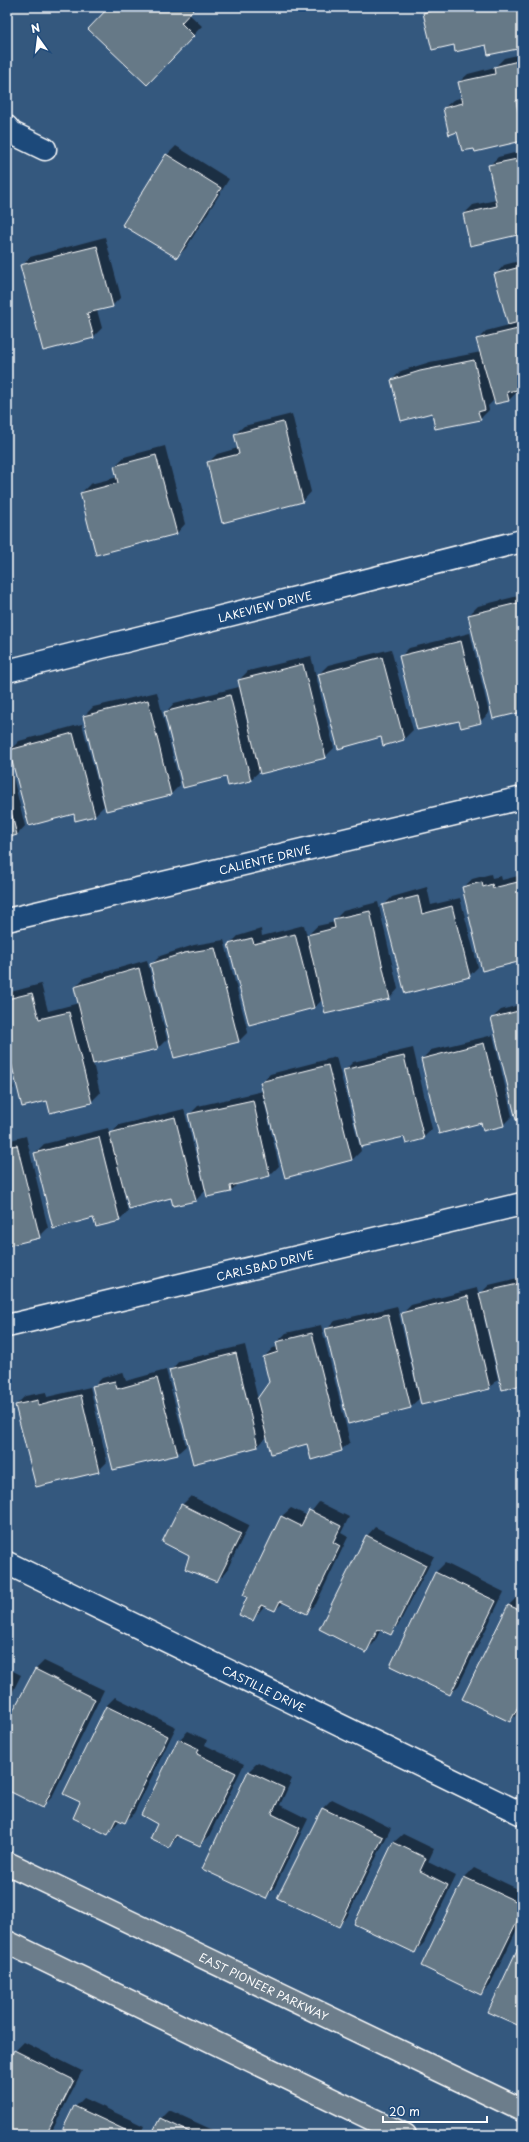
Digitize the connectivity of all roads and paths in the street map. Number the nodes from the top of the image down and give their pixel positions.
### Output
1 (7, 127) edge
2 (45, 150) dead end
3 (522, 541) edge
4 (7, 671) edge
5 (522, 798) edge
6 (7, 920) edge
7 (522, 1204) edge
8 (7, 1326) edge
9 (7, 1563) edge
10 (522, 1814) edge
11 (7, 1863) edge
12 (7, 1942) edge
13 (522, 2110) edge
14 (406, 2135) edge

1 - 2 street
3 - 4 street, LAKEVIEW DRIVE
5 - 6 street, CALIENTE DRIVE
7 - 8 street, CARLSBAD DRIVE
9 - 10 street, CASTILLE DRIVE
11 - 13 main road, EAST PIONEER PARKWAY
12 - 14 main road

